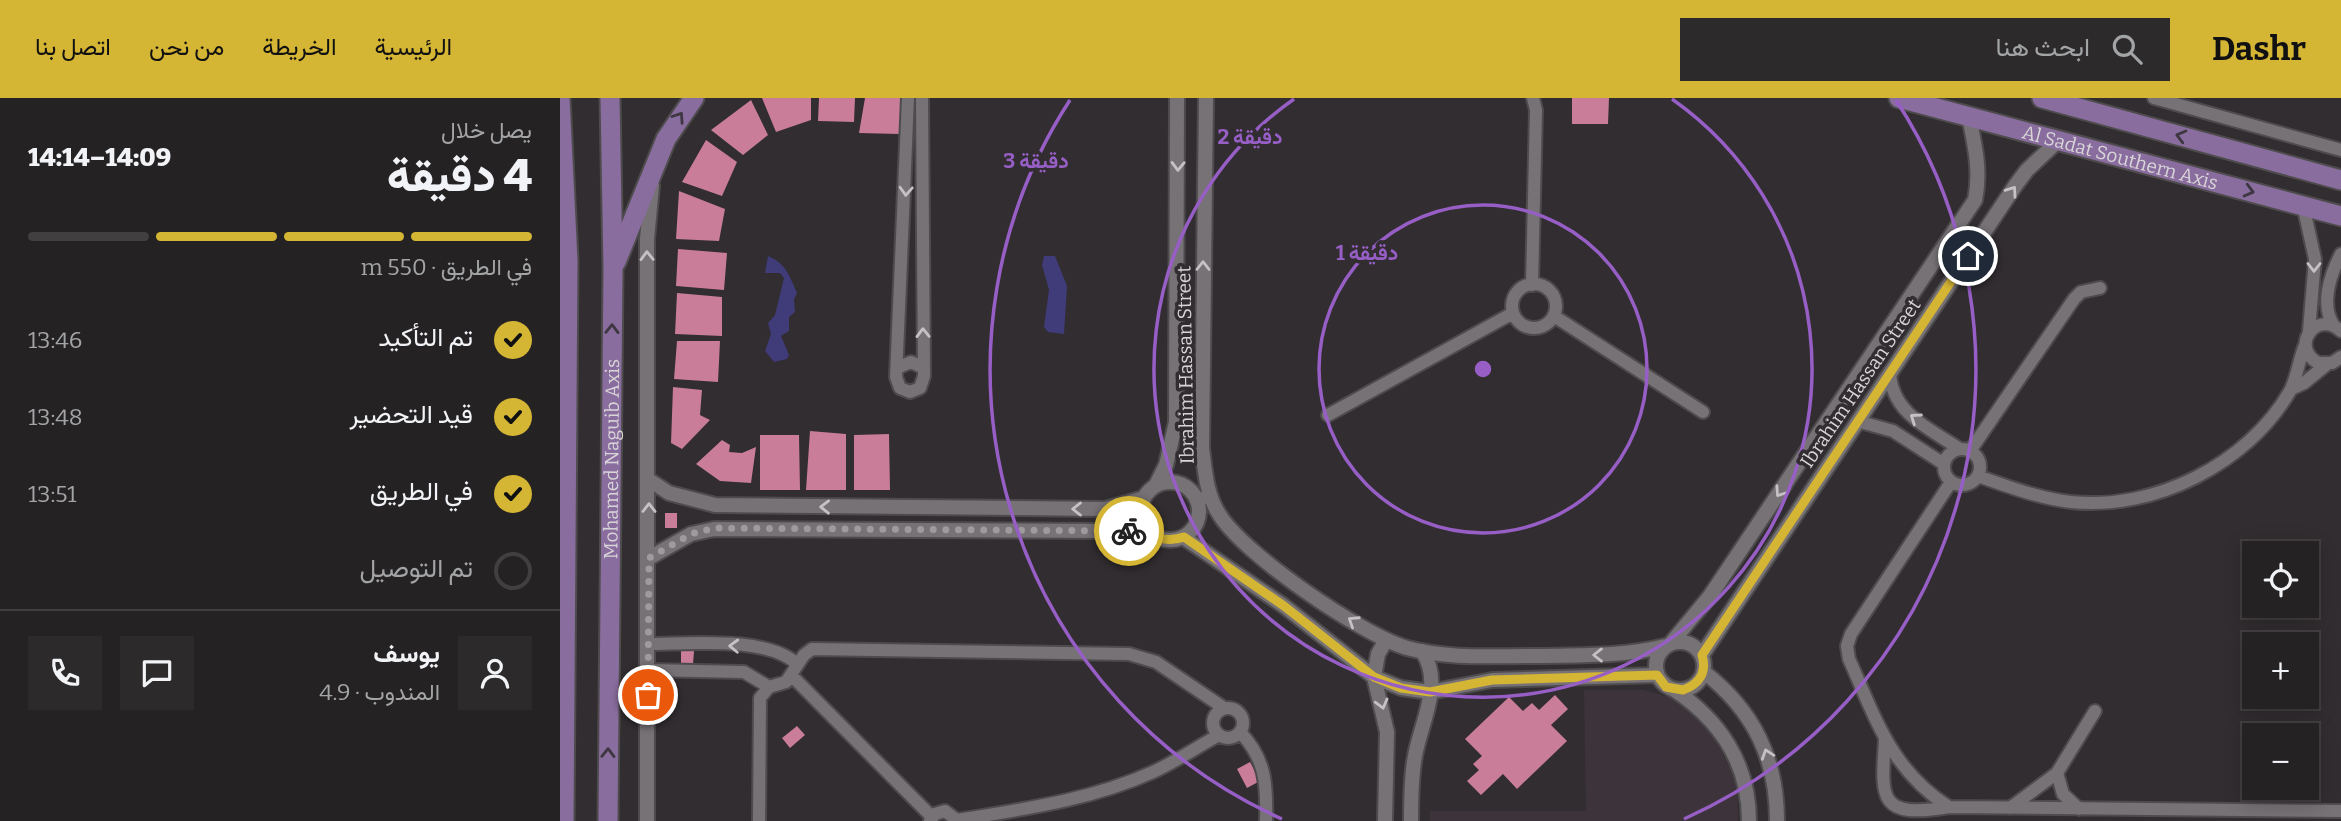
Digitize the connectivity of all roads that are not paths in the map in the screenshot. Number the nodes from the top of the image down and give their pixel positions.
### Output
1 (560, 98) edge
2 (610, 98) edge
3 (694, 98) edge
4 (908, 98) edge
5 (922, 98) edge
6 (1177, 98) edge
7 (1206, 98) edge
8 (1543, 98) edge
9 (1899, 98) edge
10 (2042, 98) edge
11 (2092, 98) edge
12 (2154, 98) edge
13 (1534, 104) edge
14 (1969, 117) junction
15 (2130, 122) junction
16 (2059, 140) junction
17 (2341, 149) edge
18 (658, 160) junction
19 (914, 161) junction
20 (2341, 180) edge
21 (2302, 205) junction
22 (2341, 216) edge
23 (2341, 254) edge
24 (564, 256) edge
25 (613, 270) junction
26 (1532, 285) junction
27 (2100, 288) dead end
28 (1513, 313) junction
29 (1554, 316) junction
30 (2337, 329) edge
31 (2309, 331) junction
32 (2305, 345) junction
33 (2336, 360) edge
34 (897, 368) junction
35 (924, 368) junction
36 (1890, 372) junction
37 (2291, 389) junction
38 (1836, 409) junction
39 (1703, 412) dead end
40 (1328, 415) dead end
41 (1857, 421) junction
42 (1965, 450) junction
43 (1944, 464) junction
44 (1978, 476) junction
45 (649, 480) junction
46 (564, 481) edge
47 (1951, 482) junction
48 (1156, 485) junction
49 (1144, 498) junction
50 (1203, 498) junction
51 (868, 508) junction
52 (867, 530) junction
53 (1151, 534) junction
54 (1184, 537) junction
55 (649, 558) junction
56 (1386, 640) junction
57 (649, 644) junction
58 (1669, 644) junction
59 (1422, 651) junction
60 (1702, 655) junction
61 (648, 670) junction
62 (795, 670) junction
63 (1704, 671) junction
64 (1657, 675) junction
65 (1374, 677) junction
66 (769, 687) junction
67 (1674, 689) junction
68 (1430, 692) junction
69 (1224, 708) junction
70 (2095, 711) dead end
71 (1240, 732) junction
72 (1219, 735) junction
73 (1885, 738) junction
74 (2057, 773) junction
75 (1949, 807) junction
76 (2009, 808) junction
77 (2079, 809) junction
78 (2341, 811) edge
79 (931, 819) edge
80 (564, 821) edge
81 (608, 821) edge
82 (648, 821) edge
83 (759, 821) edge
84 (958, 821) edge
85 (1266, 821) edge
86 (1385, 821) edge
87 (1411, 821) edge
88 (1749, 821) edge
89 (1777, 821) edge

1 - 24 main road
2 - 25 main road, Mohamed Naguib Axis
18 -> 3 main road
4 - 19 street
5 - 19 street
6 -> 48 street, Ibrahim Hassan Street
50 -> 7 street, Ibrahim Hassan Street
8 - 13 street
9 - 14 main road, Al Sadat Southern Axis
10 - 15 main road, Al Sadat Southern Axis
11 - 15 main road
12 - 17 street
13 - 26 street
14 - 16 main road, Al Sadat Southern Axis
14 - 38 street, Ibrahim Hassan Street
20 -> 15 main road, Al Sadat Southern Axis
16 -> 21 main road, Al Sadat Southern Axis
36 -> 16 street, Ibrahim Hassan Street
18 - 25 main road
45 -> 18 street
19 -> 34 street
35 -> 19 street
21 - 22 main road, Al Sadat Southern Axis
21 -> 31 street
23 - 30 street
24 - 46 main road
81 -> 25 main road, Mohamed Naguib Axis
26 - 28 street
26 - 29 street
27 - 42 street
28 - 29 street
28 - 40 street
29 - 39 street
30 - 31 street
31 - 32 street
32 - 33 street
32 - 37 street
33 - 37 street
34 - 35 street
34 - 35 street
36 - 41 street, Ibrahim Hassan Street
42 -> 36 street
37 - 44 street
38 - 41 street
38 -> 58 street, Ibrahim Hassan Street
41 - 43 street
41 - 60 street, Ibrahim Hassan Street
42 - 43 street
42 - 44 street
43 - 47 street
44 - 47 street
51 -> 45 street
55 -> 45 street
46 - 80 main road
47 - 73 street
48 - 49 street
48 - 50 street
49 -> 51 street
49 - 53 street
50 - 54 street
56 -> 50 street, Ibrahim Hassan Street
51 - 52 street
52 - 53 street
52 - 55 street
53 - 54 street
54 - 65 street
55 - 57 street
56 - 59 street, Ibrahim Hassan Street
56 - 65 street
57 - 61 street
62 -> 57 street
58 -> 59 street, Ibrahim Hassan Street
58 - 60 street
58 - 64 street
59 - 68 street
60 - 63 street
61 - 66 street
61 - 82 street
62 - 66 street
62 - 69 street
62 - 79 street
63 - 67 street
89 -> 63 street
64 - 67 street
64 - 68 street
65 - 68 street
65 -> 86 street
66 - 83 street
67 - 88 street
68 - 87 street
69 - 71 street
69 - 72 street
70 - 74 street
71 - 72 street
71 - 85 street
72 - 84 street
73 - 75 street
73 - 75 street
74 - 76 street
74 - 77 street
75 - 76 street
76 - 77 street
77 - 78 street
79 - 84 street

